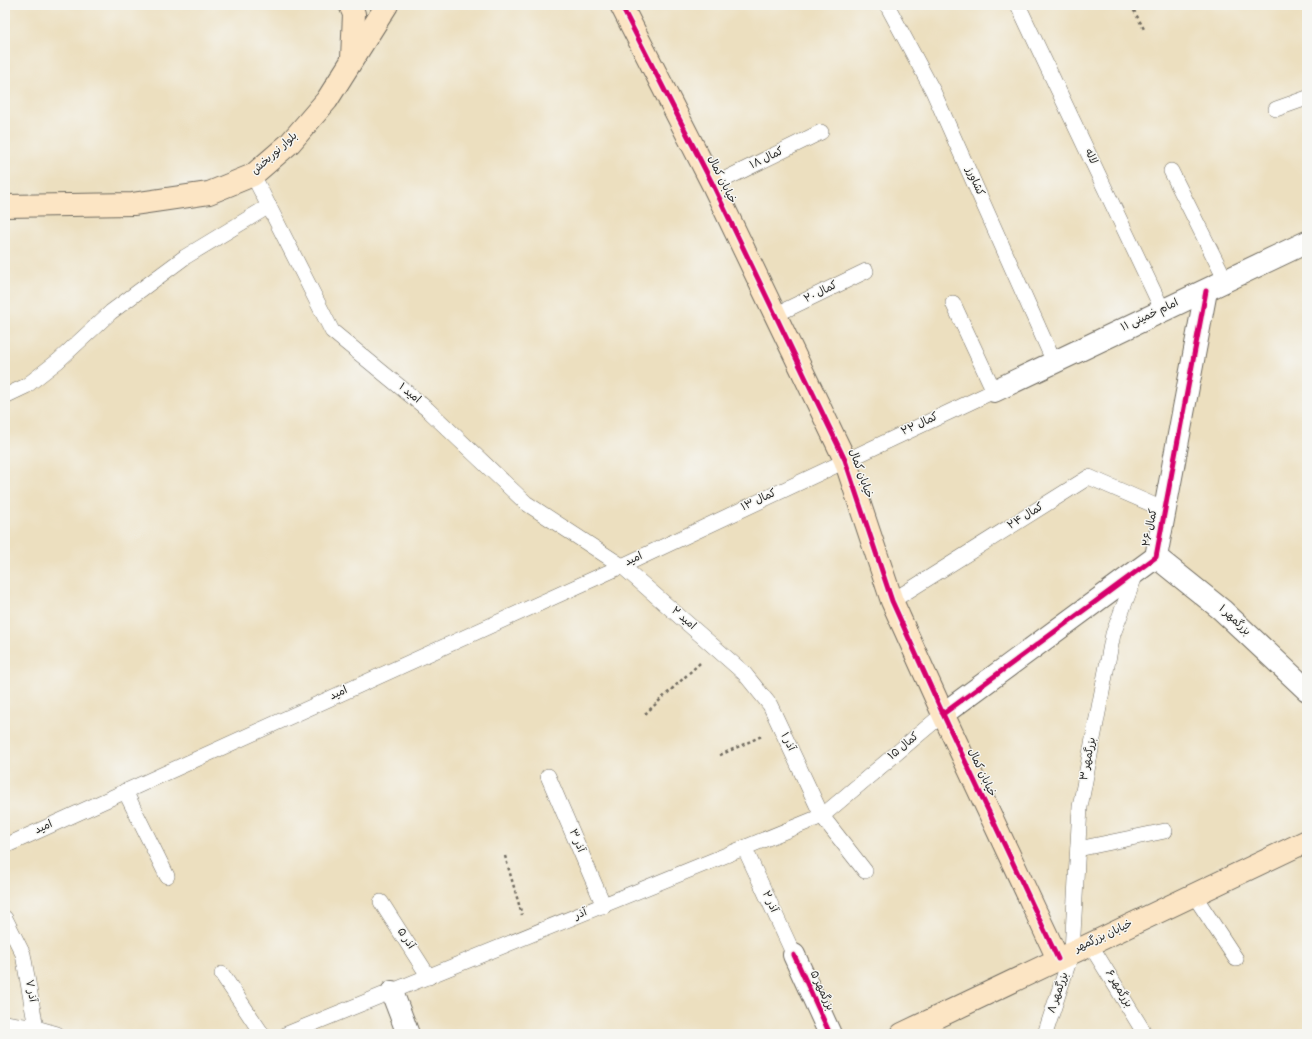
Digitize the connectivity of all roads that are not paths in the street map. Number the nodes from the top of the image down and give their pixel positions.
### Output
1 (350, 5) edge
2 (387, 5) edge
3 (621, 5) edge
4 (887, 5) edge
5 (1018, 5) edge
6 (352, 59) junction
7 (1307, 98) edge
8 (1276, 109) dead end
9 (821, 132) dead end
10 (1171, 171) dead end
11 (253, 175) junction
12 (713, 185) junction
13 (5, 206) edge
14 (269, 206) junction
15 (1307, 242) edge
16 (866, 271) dead end
17 (1226, 282) junction
18 (1206, 290) junction
19 (952, 303) dead end
20 (1162, 309) junction
21 (775, 316) junction
22 (1054, 362) junction
23 (994, 390) junction
24 (5, 396) edge
25 (846, 460) junction
26 (1165, 510) junction
27 (673, 542) joint
28 (1156, 557) junction
29 (622, 566) junction
30 (1137, 571) junction
31 (892, 601) junction
32 (744, 673) joint
33 (1307, 690) edge
34 (943, 714) junction
35 (548, 776) dead end
36 (865, 780) joint
37 (125, 792) junction
38 (822, 816) junction
39 (1165, 831) dead end
40 (1307, 841) edge
41 (5, 846) edge
42 (745, 849) junction
43 (1078, 849) junction
44 (865, 871) dead end
45 (167, 876) dead end
46 (1194, 895) junction
47 (381, 902) dead end
48 (604, 906) junction
49 (5, 918) edge
50 (1074, 952) junction
51 (794, 955) joint
52 (1236, 959) dead end
53 (222, 974) dead end
54 (429, 977) junction
55 (392, 992) junction
56 (5, 1023) edge
57 (36, 1028) junction
58 (57, 1034) edge
59 (262, 1034) edge
60 (286, 1034) edge
61 (408, 1034) edge
62 (830, 1034) edge
63 (902, 1034) edge
64 (1045, 1034) edge
65 (1145, 1034) edge

1 - 6 street
2 - 6 street, بلوار نوربخش
3 - 12 street, خیابان کمال
4 - 22 lane, کشاورز
5 - 20 lane, لاله
6 - 11 street, بلوار نوربخش
7 - 8 lane
9 - 12 lane, کمال ۱۸
10 - 17 lane
11 - 13 street, بلوار نوربخش
11 - 14 lane, امید ۱
12 - 21 street, خیابان کمال
14 - 24 lane
14 - 29 lane, امید ۱
15 - 17 street, امام خمینی ۱۱
16 - 21 lane, کمال ۲۰
17 - 18 street, امام خمینی ۱۱
18 - 20 street, امام خمینی ۱۱
18 - 26 street, کمال ۲۶
19 - 23 lane
20 - 22 street, امام خمینی ۱۱
21 - 25 street, خیابان کمال
22 - 23 street, امام خمینی ۱۱
23 - 25 lane, کمال ۲۲
25 - 27 lane, کمال ۱۳
25 - 31 street, خیابان کمال
26 - 28 street, کمال ۲۶
26 - 31 lane, کمال ۲۴
27 - 29 lane, امید
28 - 30 street, کمال ۲۶
28 - 33 street, بزرگمهر ۱
29 - 32 lane, امید ۲
29 - 37 lane, امید
30 - 34 street, کمال ۲۶
30 - 43 lane, بزرگمهر ۳
31 - 34 street, خیابان کمال
32 - 38 lane, آذر ۱
34 - 36 lane, کمال ۱۵
34 - 50 street, خیابان کمال
35 - 48 lane, آذر ۳
36 - 38 lane, آذر
37 - 41 lane, امید
37 - 45 lane
38 - 42 lane, آذر
38 - 44 lane, آذر ۱
39 - 43 lane
40 - 46 street, خیابان بزرگمهر
42 - 48 lane, آذر
42 - 51 lane, آذر ۲
43 - 50 lane, بزرگمهر ۳
46 - 50 street, خیابان بزرگمهر
46 - 52 lane
47 - 54 lane, آذر ۵
48 - 54 lane, آذر
49 - 57 lane, آذر ۷
50 - 63 street, خیابان بزرگمهر
50 - 64 lane, بزرگمهر ۸
50 - 65 lane, بزرگمهر ۶
51 - 62 street, بزرگمهر ۵
53 - 59 lane
54 - 55 lane, آذر
55 - 60 lane, آذر
55 - 61 street
56 - 57 lane
57 - 58 lane

